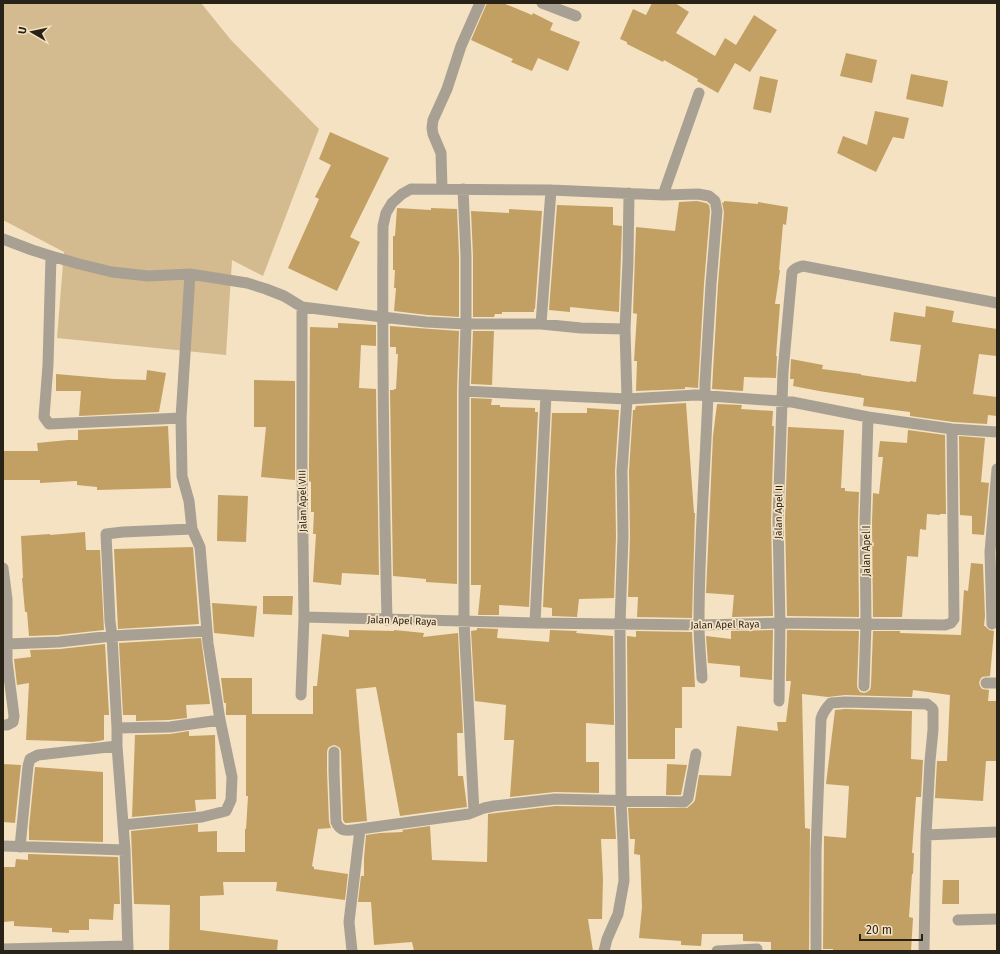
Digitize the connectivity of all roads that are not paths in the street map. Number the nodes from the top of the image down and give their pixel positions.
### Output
1 (480, 3) edge
2 (542, 3) edge
3 (576, 16) dead end
4 (699, 93) dead end
5 (442, 189) junction
6 (463, 190) junction
7 (551, 190) junction
8 (629, 193) junction
9 (663, 195) junction
10 (3, 239) edge
11 (51, 256) junction
12 (190, 274) junction
13 (997, 303) edge
14 (302, 307) junction
15 (382, 317) junction
16 (466, 324) junction
17 (541, 324) junction
18 (625, 330) junction
19 (464, 391) junction
20 (546, 395) junction
21 (707, 395) junction
22 (627, 399) junction
23 (782, 401) junction
24 (868, 417) junction
25 (181, 418) junction
26 (952, 429) junction
27 (997, 432) edge
28 (997, 470) edge
29 (192, 529) junction
30 (3, 568) edge
31 (304, 617) junction
32 (386, 620) junction
33 (464, 622) junction
34 (535, 623) junction
35 (780, 623) junction
36 (620, 624) junction
37 (866, 624) junction
38 (992, 624) dead end
39 (699, 625) junction
40 (5, 629) edge
41 (207, 631) junction
42 (112, 636) junction
43 (7, 644) junction
44 (702, 678) dead end
45 (986, 683) dead end
46 (997, 683) edge
47 (864, 686) dead end
48 (301, 695) dead end
49 (779, 701) dead end
50 (220, 720) junction
51 (3, 725) edge
52 (117, 728) junction
53 (117, 746) junction
54 (334, 752) dead end
55 (696, 754) dead end
56 (621, 801) junction
57 (474, 812) junction
58 (123, 824) junction
59 (360, 829) junction
60 (997, 832) edge
61 (926, 834) junction
62 (3, 846) edge
63 (20, 847) junction
64 (125, 850) junction
65 (997, 919) edge
66 (958, 920) dead end
67 (3, 949) edge
68 (128, 949) edge
69 (758, 949) dead end
70 (15, 950) edge
71 (352, 951) edge
72 (604, 951) edge
73 (717, 951) edge
74 (816, 951) edge
75 (924, 951) edge

1 - 5 street
2 - 3 street
4 - 9 street
5 - 6 street
5 - 15 street
6 - 7 street
6 - 16 street
7 - 8 street
7 - 17 street
8 - 9 street
8 - 18 street
9 - 21 street
10 - 11 street
11 - 12 street
11 - 25 street
12 - 14 street
12 - 25 street
13 - 23 street, Jalan Apel II
14 - 15 street
14 - 31 street, Jalan Apel VIII
15 - 16 street
15 - 32 street
16 - 17 street
16 - 19 street
17 - 18 street
18 - 22 street
19 - 20 street
19 - 33 street
20 - 22 street
20 - 34 street
21 - 22 street
21 - 23 street
21 - 39 street
22 - 36 street
23 - 24 street
23 - 35 street, Jalan Apel II
24 - 26 street
24 - 37 street, Jalan Apel I
25 - 29 street
26 - 27 street
26 - 37 street, Jalan Apel Raya
28 - 38 street
29 - 41 street
29 - 42 street
30 - 40 street
31 - 32 street, Jalan Apel Raya
31 - 48 street, Jalan Apel VIII
32 - 33 street, Jalan Apel Raya
33 - 34 street, Jalan Apel Raya
33 - 57 street
34 - 36 street, Jalan Apel Raya
35 - 37 street, Jalan Apel Raya
35 - 39 street, Jalan Apel Raya
35 - 49 street, Jalan Apel II
36 - 39 street, Jalan Apel Raya
36 - 56 street
37 - 47 street, Jalan Apel I
39 - 44 street
40 - 43 street
41 - 42 street
41 - 50 street
42 - 43 street
42 - 52 street
43 - 51 street
45 - 46 street
50 - 52 street
50 - 58 street
52 - 53 street
53 - 58 street
53 - 63 street
54 - 59 street
55 - 56 street
56 - 57 street
56 - 72 street
57 - 59 street
58 - 64 street
59 - 71 street
60 - 61 street
61 - 74 street
61 - 75 street
62 - 63 street
63 - 64 street
64 - 68 street
65 - 66 street
67 - 70 street
68 - 70 street
69 - 73 street

